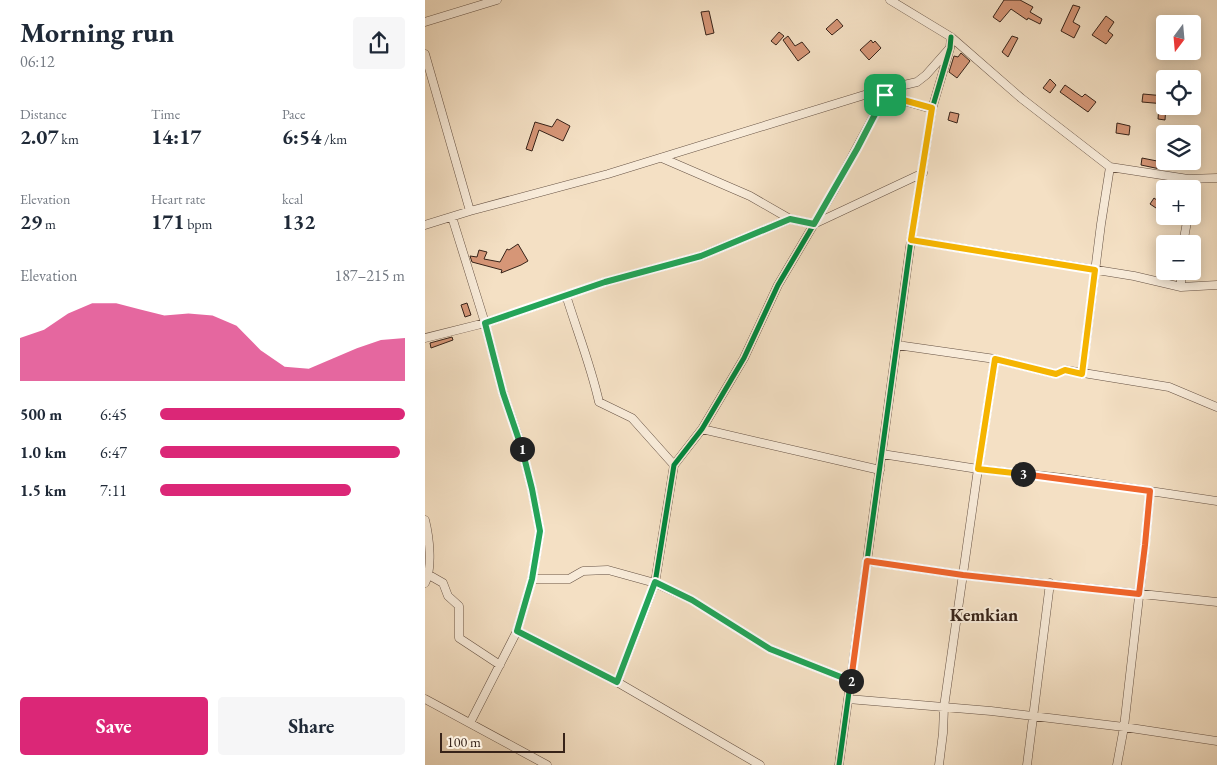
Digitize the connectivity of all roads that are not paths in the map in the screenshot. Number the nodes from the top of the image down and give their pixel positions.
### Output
1 (497, 0) edge
2 (890, 0) edge
3 (425, 22) edge
4 (951, 37) junction
5 (950, 48) junction
6 (425, 54) edge
7 (873, 92) junction
8 (885, 95) junction
9 (932, 108) junction
10 (662, 158) junction
11 (1111, 167) junction
12 (923, 173) junction
13 (1217, 178) edge
14 (1188, 179) joint
15 (470, 211) junction
16 (452, 216) junction
17 (790, 219) junction
18 (814, 224) junction
19 (425, 225) edge
20 (911, 240) junction
21 (1095, 270) junction
22 (1181, 280) edge
23 (1217, 286) edge
24 (1181, 288) junction
25 (567, 295) junction
26 (485, 323) junction
27 (425, 338) edge
28 (897, 345) junction
29 (995, 359) junction
30 (1082, 374) junction
31 (1217, 407) edge
32 (702, 429) junction
33 (882, 454) junction
34 (674, 465) junction
35 (978, 469) junction
36 (880, 470) junction
37 (1150, 491) junction
38 (1217, 501) edge
39 (425, 520) edge
40 (867, 561) junction
41 (429, 574) junction
42 (963, 575) junction
43 (532, 579) junction
44 (425, 582) edge
45 (655, 582) junction
46 (1050, 583) junction
47 (1139, 594) junction
48 (1217, 602) edge
49 (517, 631) junction
50 (500, 665) junction
51 (851, 681) junction
52 (617, 682) junction
53 (425, 699) edge
54 (848, 699) junction
55 (944, 706) junction
56 (1034, 717) junction
57 (471, 724) junction
58 (1124, 727) junction
59 (1217, 741) edge
60 (547, 765) edge
61 (760, 765) edge
62 (839, 765) edge
63 (939, 765) edge
64 (1027, 765) edge
65 (1117, 765) edge

1 - 3 street
2 - 4 street
4 - 5 street
4 - 11 street
5 - 7 street
5 - 9 street
6 - 15 street
7 - 8 street
7 - 10 street
8 - 9 street
8 - 18 street
9 - 12 street
10 - 15 street
10 - 17 street
11 - 14 street
11 - 21 street
12 - 18 street
12 - 20 street
13 - 14 street
15 - 16 street
16 - 19 street
16 - 26 street
17 - 18 street
17 - 25 street
18 - 32 street
20 - 21 street
20 - 28 street
21 - 24 street
21 - 30 street
22 - 24 street
23 - 24 street
25 - 26 street
25 - 34 street
26 - 27 street
26 - 43 street
28 - 29 street
28 - 33 street
29 - 30 street
29 - 35 street
30 - 31 street
32 - 34 street
32 - 36 street
33 - 35 street
33 - 36 street
34 - 45 street
35 - 37 street
35 - 42 street
36 - 40 street
37 - 38 street
37 - 47 street
39 - 41 street
40 - 42 street
40 - 51 street
41 - 44 street
41 - 50 street
42 - 46 street
42 - 55 street
43 - 45 street
43 - 49 street
45 - 51 street
45 - 52 street
46 - 47 street
46 - 56 street
47 - 48 street
47 - 58 street
49 - 50 street
49 - 52 street
50 - 57 street
51 - 54 street
52 - 61 street
53 - 57 street
54 - 55 street
54 - 62 street
55 - 56 street
55 - 63 street
56 - 58 street
56 - 64 street
57 - 60 street
58 - 59 street
58 - 65 street

